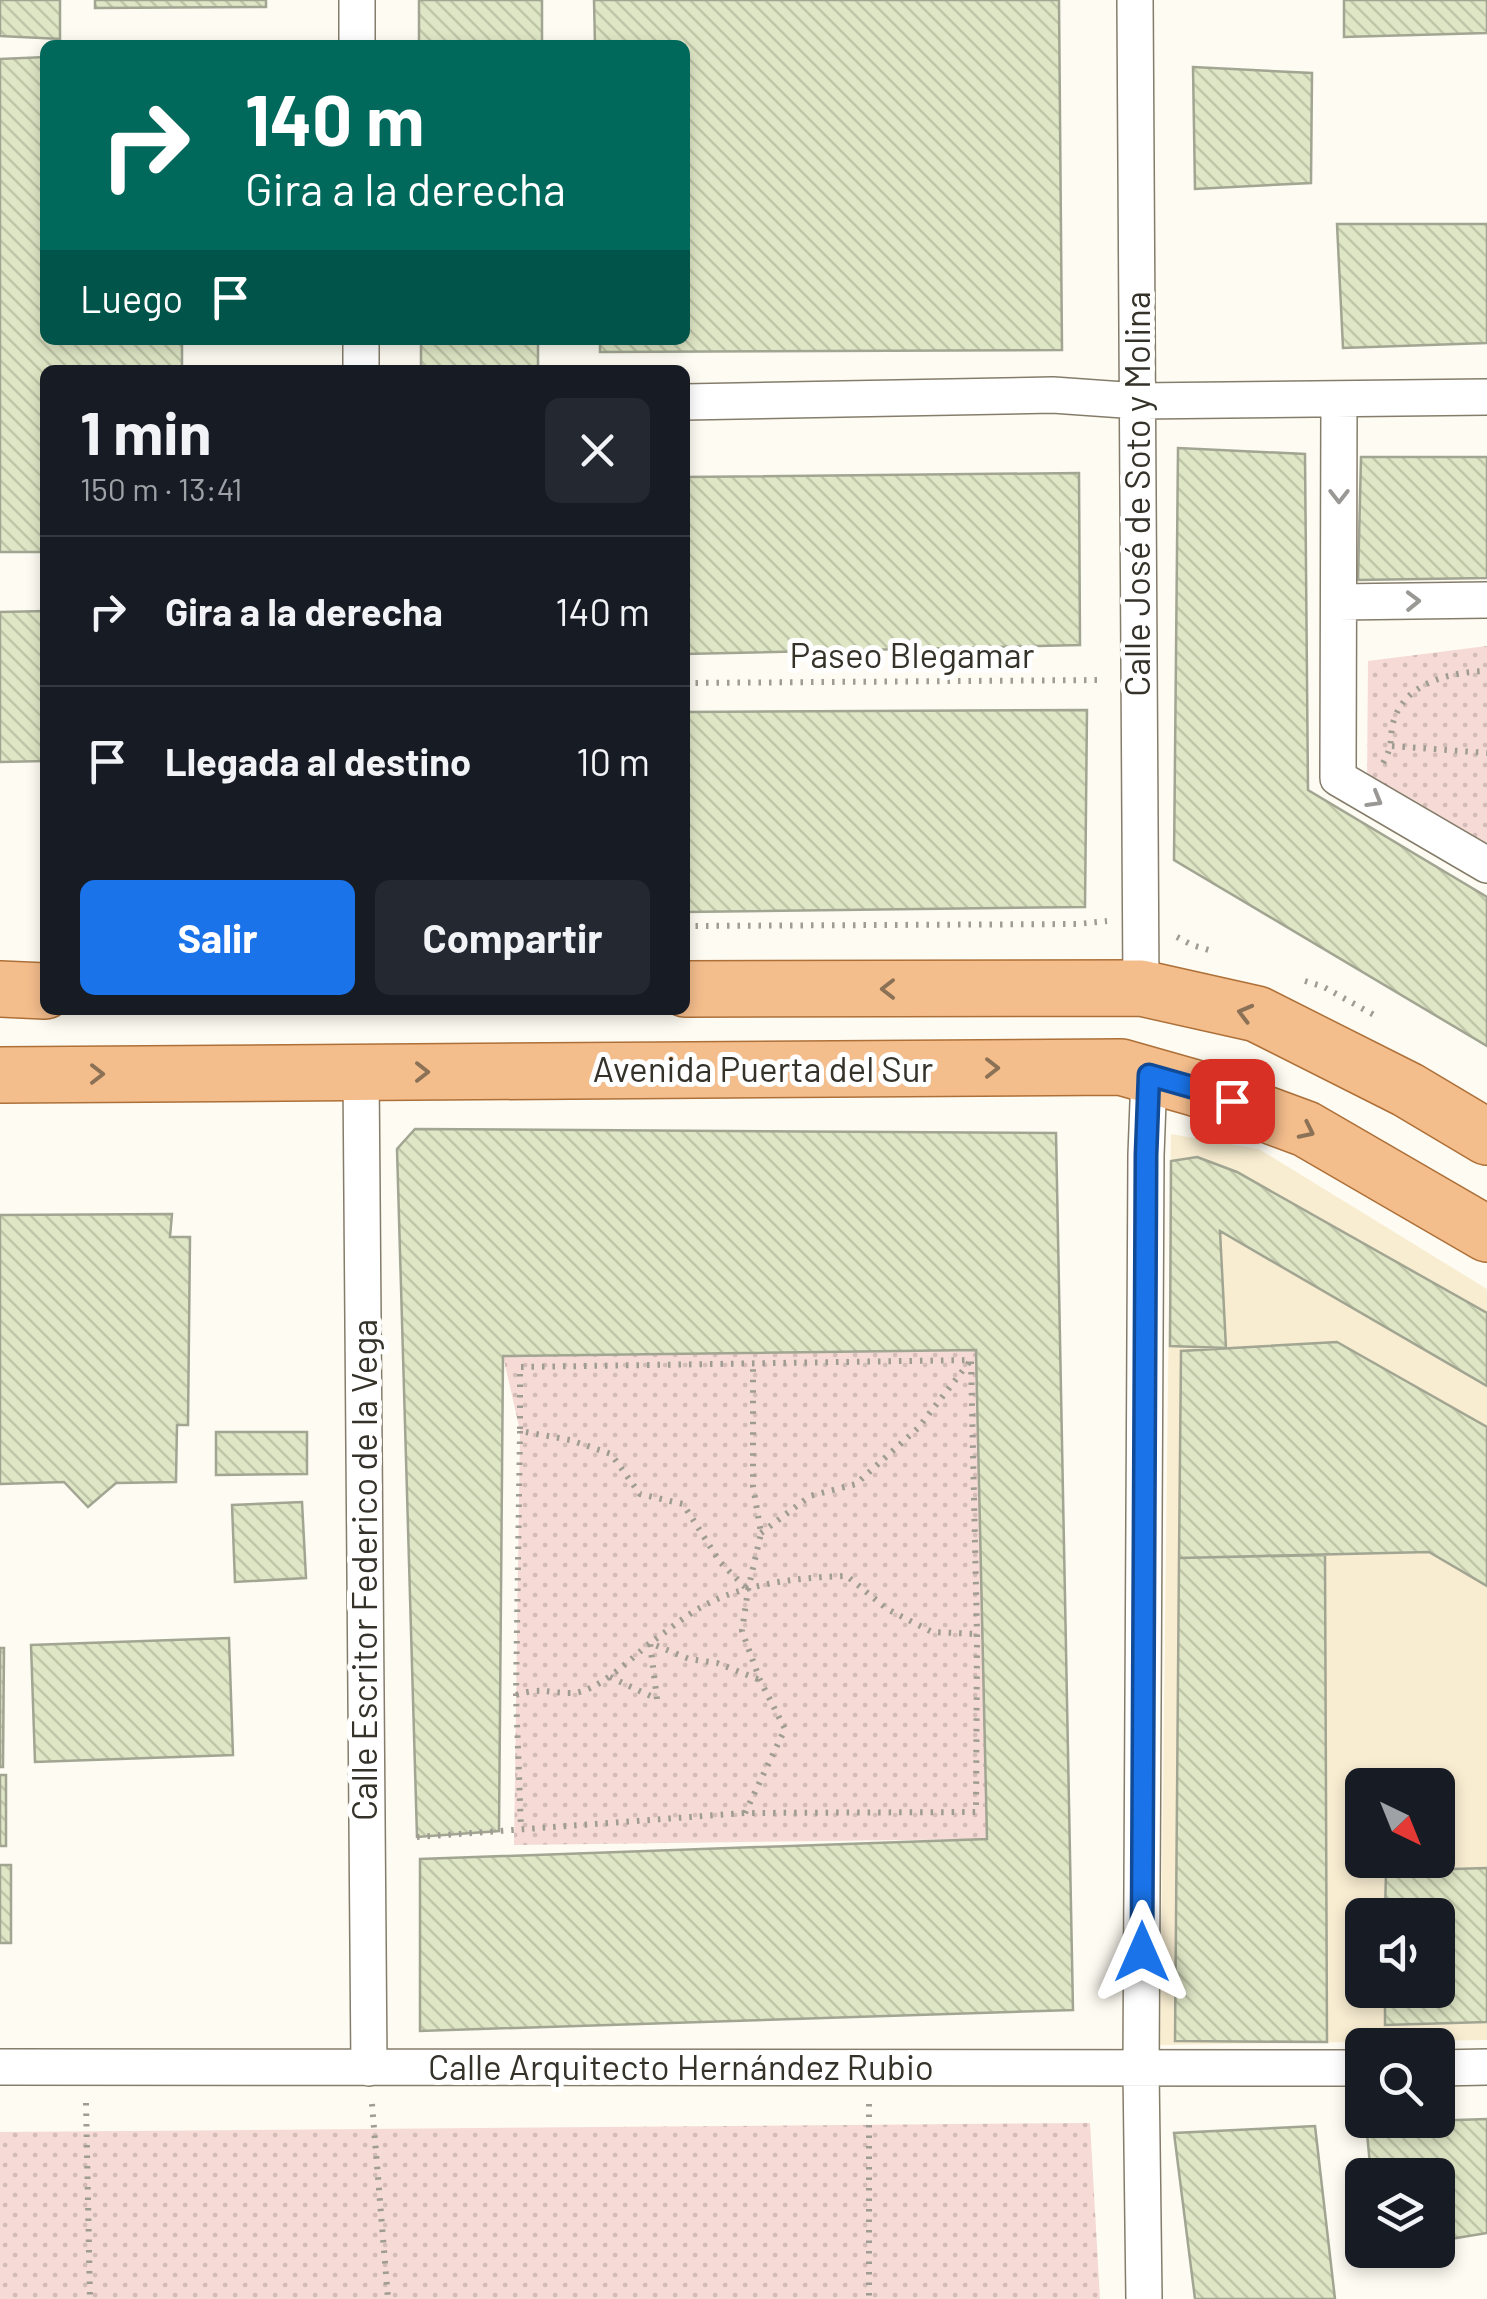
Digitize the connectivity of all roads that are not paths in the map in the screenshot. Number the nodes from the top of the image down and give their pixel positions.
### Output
1 (357, 0) edge
2 (1135, 0) edge
3 (357, 40) edge
4 (1487, 397) edge
5 (1340, 399) junction
6 (1138, 400) junction
7 (690, 402) edge
8 (1487, 600) edge
9 (1339, 602) junction
10 (1487, 865) edge
11 (0, 988) edge
12 (1141, 988) junction
13 (690, 989) edge
14 (40, 990) edge
15 (361, 1072) junction
16 (0, 1075) edge
17 (1149, 1075) junction
18 (1487, 1138) edge
19 (1487, 1234) edge
20 (0, 2066) edge
21 (1487, 2067) edge
22 (369, 2068) junction
23 (1141, 2068) junction
24 (1345, 2068) edge
25 (1455, 2068) edge
26 (1144, 2299) edge

1 - 3 street
2 - 6 street, Calle José de Soto y Molina
4 - 5 street
5 - 6 street
5 -> 9 street
6 - 7 street
6 - 12 street, Calle José de Soto y Molina
9 -> 8 street
9 -> 10 street
11 - 14 main road
12 -> 13 main road
18 -> 12 main road
16 -> 15 main road, Avenida Puerta del Sur
15 -> 17 main road, Avenida Puerta del Sur
15 - 22 street, Calle Escritor Federico de la Vega
17 -> 19 main road, Avenida Puerta del Sur
17 - 23 street
20 - 22 street, Calle Arquitecto Hernández Rubio
21 - 25 street
22 - 23 street, Calle Arquitecto Hernández Rubio
23 - 24 street, Calle Arquitecto Hernández Rubio
23 - 26 street

